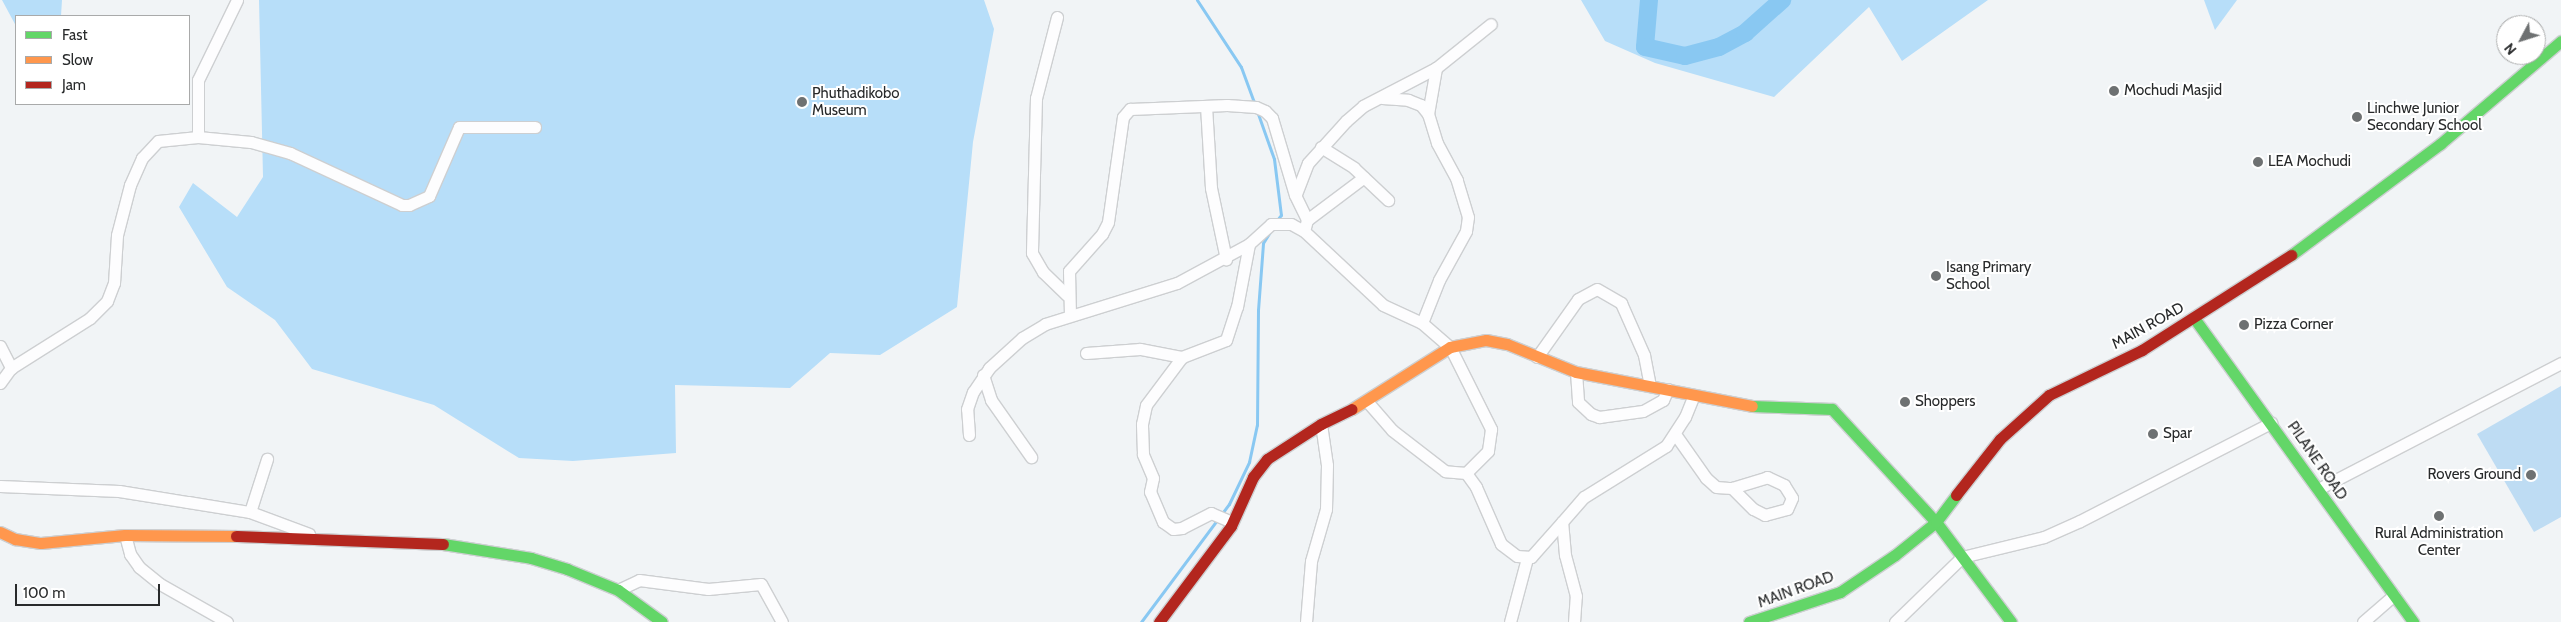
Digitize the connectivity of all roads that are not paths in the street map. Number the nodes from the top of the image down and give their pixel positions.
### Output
1 (237, 0) edge
2 (1058, 17) dead end
3 (1491, 24) dead end
4 (2561, 41) edge
5 (1436, 68) junction
6 (1382, 98) junction
7 (1206, 106) junction
8 (1428, 114) junction
9 (535, 127) dead end
10 (198, 137) junction
11 (1321, 147) junction
12 (1364, 177) junction
13 (1295, 195) junction
14 (1388, 200) dead end
15 (1306, 226) junction
16 (1249, 244) junction
17 (1226, 259) junction
18 (1067, 295) junction
19 (1070, 316) junction
20 (2194, 318) junction
21 (1422, 323) junction
22 (0, 346) edge
23 (1450, 346) junction
24 (1086, 353) dead end
25 (1182, 357) junction
26 (1537, 357) junction
27 (2561, 363) edge
28 (11, 368) junction
29 (1576, 372) junction
30 (983, 375) junction
31 (0, 383) edge
32 (1650, 384) junction
33 (1668, 389) junction
34 (1693, 397) junction
35 (1367, 401) junction
36 (2271, 422) junction
37 (1321, 424) junction
38 (1676, 434) junction
39 (969, 435) dead end
40 (1032, 457) dead end
41 (267, 459) dead end
42 (1466, 473) junction
43 (0, 486) edge
44 (1732, 488) junction
45 (2318, 489) junction
46 (250, 512) junction
47 (1224, 518) junction
48 (1562, 522) junction
49 (1936, 522) junction
50 (0, 535) edge
51 (125, 535) junction
52 (318, 537) junction
53 (1962, 557) junction
54 (1527, 558) junction
55 (618, 590) junction
56 (2394, 596) junction
57 (227, 622) edge
58 (662, 622) edge
59 (782, 622) edge
60 (1159, 622) edge
61 (1306, 622) edge
62 (1510, 622) edge
63 (1574, 622) edge
64 (1750, 622) edge
65 (1895, 622) edge
66 (2011, 622) edge
67 (2363, 622) edge
68 (2413, 622) edge

1 - 10 street
2 - 18 street
3 - 5 street
4 - 20 street, MAIN ROAD
5 - 6 street
5 - 8 street
6 - 8 street
6 - 11 street
7 - 13 street
7 - 17 street
7 - 18 street
8 - 21 street
9 - 10 street
10 - 28 street
11 - 12 street
11 - 13 street
12 - 14 street
12 - 15 street
13 - 15 street
15 - 16 street
15 - 21 street
16 - 17 street
16 - 25 street
17 - 19 street
18 - 19 street
19 - 30 street
20 - 36 street, PILANE ROAD
20 - 49 street, MAIN ROAD
21 - 23 street
22 - 28 street
23 - 26 street
23 - 35 street
23 - 42 street
24 - 25 street
25 - 47 street
26 - 29 street
26 - 32 street
27 - 45 street
28 - 31 street
29 - 32 street
29 - 33 street
30 - 39 street
30 - 40 street
32 - 33 street
33 - 34 street
34 - 38 street
34 - 49 street
35 - 37 street
35 - 42 street
36 - 45 street, PILANE ROAD
36 - 53 street
37 - 47 street
37 - 61 street
38 - 44 street
38 - 48 street
41 - 46 street
42 - 54 street
43 - 46 street
44 - 44 street
45 - 56 street, PILANE ROAD
46 - 52 street
47 - 60 street
48 - 54 street
48 - 63 street
49 - 53 street
49 - 64 street, MAIN ROAD
50 - 51 street
51 - 52 street
51 - 57 street
52 - 55 street
53 - 65 street
53 - 66 street
54 - 62 street
55 - 58 street
55 - 59 street
56 - 67 street
56 - 68 street, PILANE ROAD

